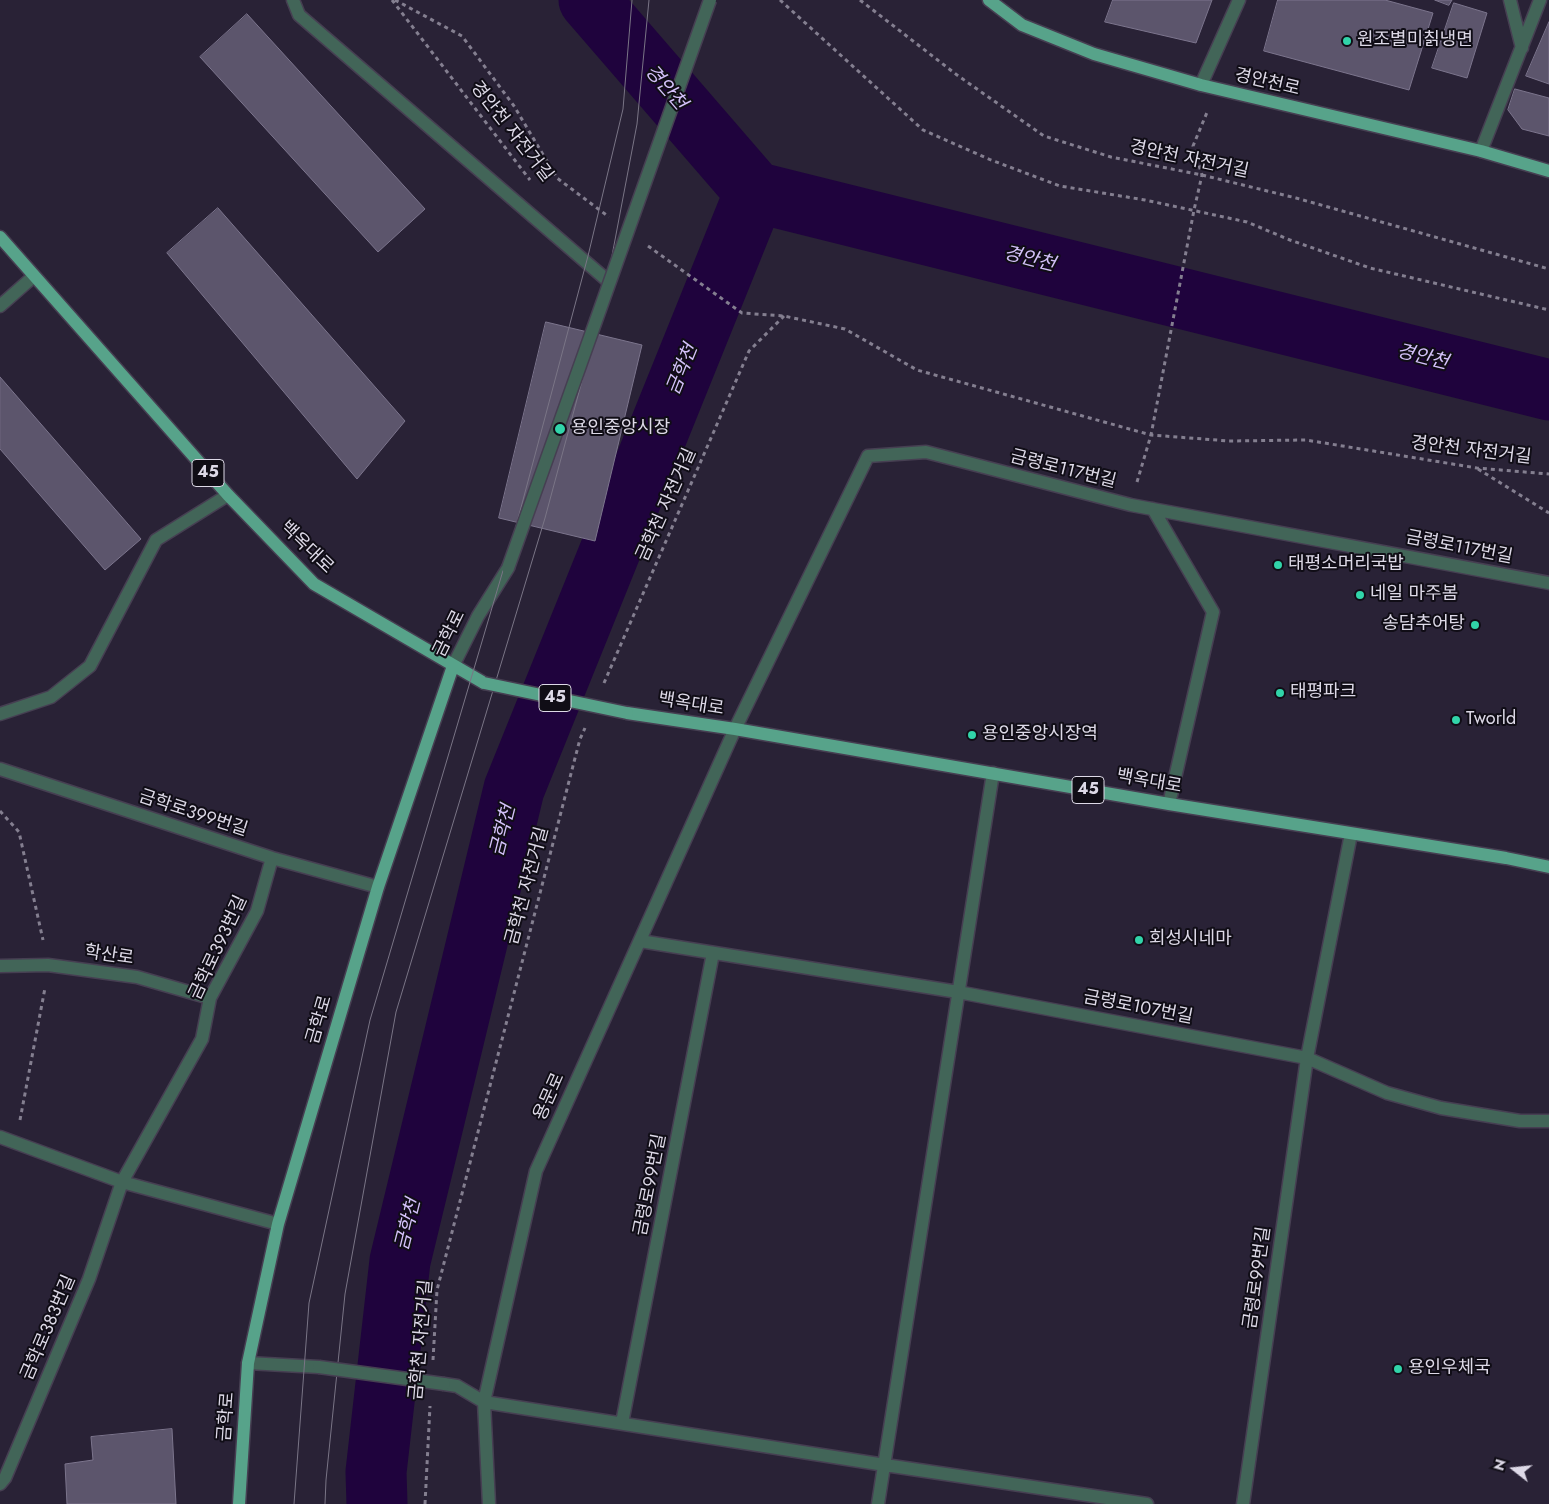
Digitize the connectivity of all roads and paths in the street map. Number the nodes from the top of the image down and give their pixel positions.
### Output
1 (293, 0) edge
2 (393, 0) edge
3 (710, 0) edge
4 (780, 0) edge
5 (860, 0) edge
6 (989, 0) edge
7 (1239, 0) edge
8 (1510, 0) edge
9 (1540, 0) edge
10 (1522, 48) junction
11 (1201, 86) junction
12 (1217, 89) junction
13 (1481, 151) junction
14 (1549, 171) edge
15 (1202, 174) junction
16 (536, 187) dead end
17 (1194, 210) junction
18 (615, 222) dead end
19 (0, 237) edge
20 (646, 244) dead end
21 (1549, 269) edge
22 (34, 276) junction
23 (608, 281) junction
24 (0, 306) edge
25 (1549, 310) edge
26 (784, 316) junction
27 (1151, 435) junction
28 (1478, 468) junction
29 (1549, 474) edge
30 (228, 495) junction
31 (1131, 505) junction
32 (1153, 509) junction
33 (1549, 513) edge
34 (1549, 583) edge
35 (453, 666) junction
36 (604, 685) dead end
37 (0, 714) edge
38 (588, 721) dead end
39 (735, 729) junction
40 (0, 769) edge
41 (993, 773) junction
42 (1169, 804) junction
43 (1351, 834) junction
44 (272, 858) junction
45 (1549, 867) edge
46 (378, 887) junction
47 (640, 941) junction
48 (713, 953) junction
49 (0, 966) edge
50 (958, 992) junction
51 (210, 998) junction
52 (1307, 1058) junction
53 (1549, 1121) edge
54 (0, 1137) edge
55 (122, 1182) junction
56 (278, 1224) junction
57 (248, 1363) junction
58 (432, 1369) dead end
59 (430, 1399) dead end
60 (484, 1402) junction
61 (622, 1423) junction
62 (885, 1465) junction
63 (0, 1484) edge
64 (239, 1504) edge
65 (425, 1504) edge
66 (488, 1504) edge
67 (878, 1504) edge
68 (1147, 1504) edge
69 (1243, 1504) edge

1 - 23 street
2 - 16 path, 경안천 자전거길
2 - 18 path
3 - 23 street, 금학로, bridge
4 - 17 path
5 - 15 path, 경안천 자전거길
6 - 11 main road, 경안천로
7 - 11 street
8 - 10 street
9 - 10 street
10 - 13 street
11 - 12 main road, 경안천로
12 - 13 main road, 경안천로
12 - 15 path
13 - 14 main road, 경안천로
15 - 17 path
15 - 21 path, 경안천 자전거길
17 - 25 path
17 - 27 path
19 - 22 main road, 백옥대로 / 45
20 - 26 path, 경안천 자전거길
22 - 24 street
22 - 30 main road, 백옥대로 / 45
23 - 35 street, 금학로, bridge
26 - 27 path, 경안천 자전거길
26 - 36 path, 금학천 자전거길
27 - 28 path, 경안천 자전거길
27 - 31 path
28 - 29 path, 경안천 자전거길
28 - 33 path
30 - 35 main road, 백옥대로 / 45
30 - 37 street
31 - 32 street, 금령로117번길
31 - 39 street, 금령로117번길
32 - 34 street, 금령로117번길
32 - 42 street
35 - 39 main road, 백옥대로 / 45, bridge
35 - 46 main road, 금학로
38 - 58 path, 금학천 자전거길
39 - 41 main road, 백옥대로 / 45
39 - 47 street, 용문로
40 - 44 street, 금학로399번길
41 - 42 main road, 백옥대로 / 45
41 - 50 street
42 - 43 main road, 백옥대로 / 45
43 - 45 main road, 백옥대로 / 45
43 - 52 street, 금령로99번길
44 - 46 street, 금학로399번길
44 - 51 street, 금학로393번길
46 - 56 main road, 금학로
47 - 48 street, 금령로107번길
47 - 60 street, 용문로
48 - 50 street, 금령로107번길
48 - 61 street, 금령로99번길
49 - 51 street, 학산로
50 - 52 street, 금령로107번길
50 - 62 street
51 - 55 street, 금학로393번길
52 - 53 street, 금령로107번길
52 - 69 street, 금령로99번길
54 - 55 street
55 - 56 street
55 - 63 street, 금학로383번길
56 - 57 main road, 금학로
57 - 60 street, bridge
57 - 64 main road, 금학로
59 - 65 path, 금학천 자전거길
60 - 61 street
60 - 66 street, 용문로
61 - 62 street
62 - 67 street
62 - 68 street

